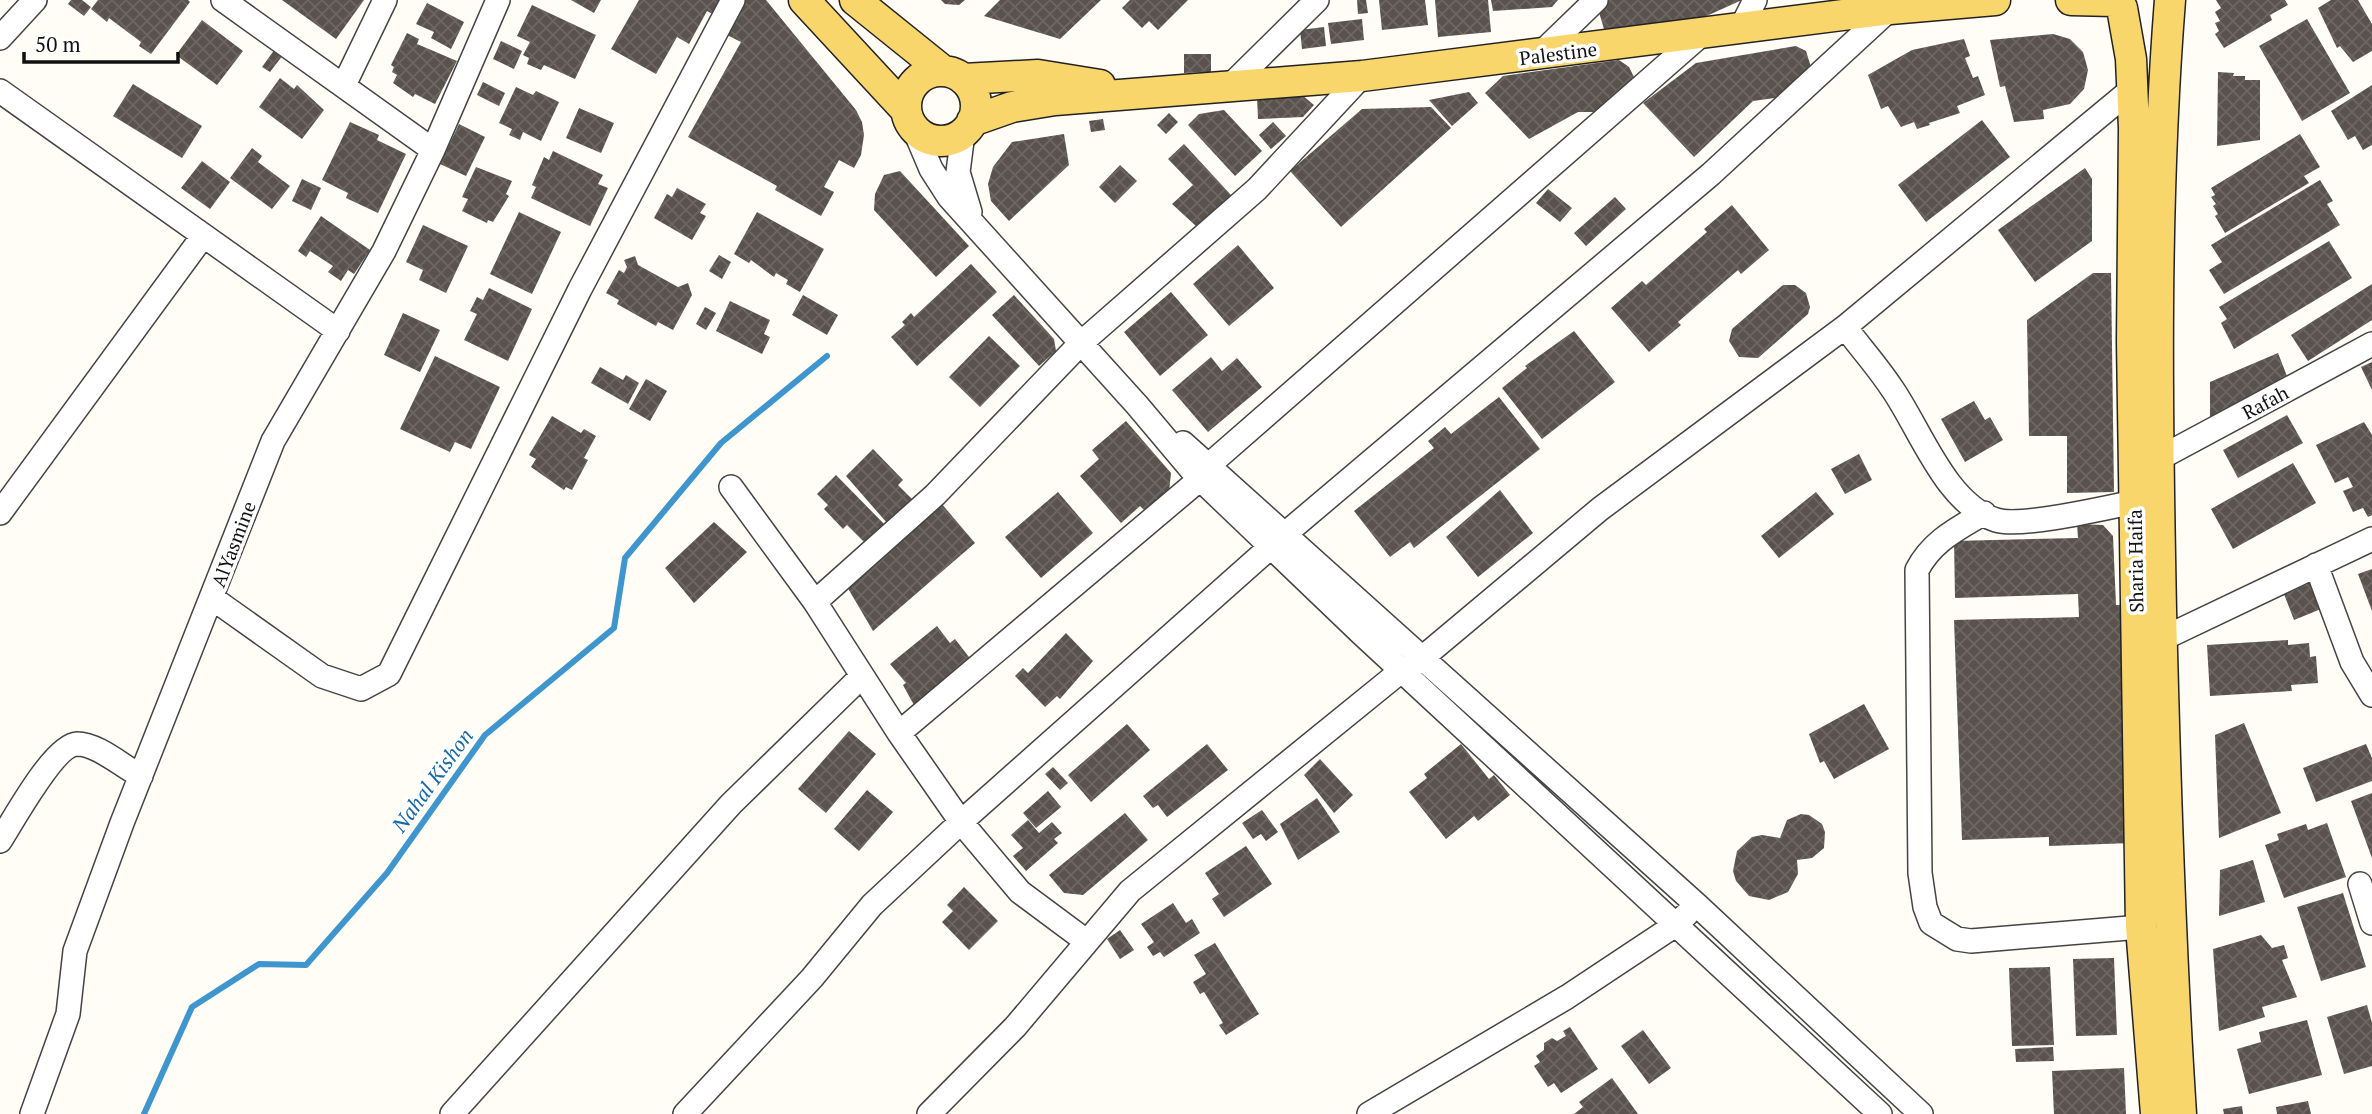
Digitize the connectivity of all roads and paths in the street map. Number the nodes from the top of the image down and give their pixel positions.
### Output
1 (35, 0) edge
2 (223, 0) edge
3 (385, 0) edge
4 (498, 0) edge
5 (733, 0) edge
6 (804, 0) edge
7 (855, 0) edge
8 (1317, 0) edge
9 (1596, 0) edge
10 (1755, 0) edge
11 (1995, 0) edge
12 (2071, 0) edge
13 (2168, 0) edge
14 (2117, 3) edge
15 (1890, 9) junction
16 (1741, 27) junction
17 (1702, 34) junction
18 (0, 38) edge
19 (1539, 55) junction
20 (952, 74) junction
21 (1362, 76) junction
22 (1232, 84) junction
23 (344, 85) junction
24 (2132, 89) junction
25 (0, 91) edge
26 (1120, 93) junction
27 (910, 119) junction
28 (967, 127) junction
29 (433, 150) junction
30 (975, 224) junction
31 (203, 236) junction
32 (1845, 327) junction
33 (338, 331) junction
34 (1080, 344) junction
35 (2372, 344) edge
36 (2158, 459) junction
37 (1204, 472) junction
38 (731, 487) dead end
39 (2134, 502) junction
40 (0, 513) edge
41 (1984, 513) junction
42 (2372, 539) edge
43 (1279, 542) junction
44 (2316, 565) junction
45 (212, 598) junction
46 (815, 602) junction
47 (2162, 639) junction
48 (1411, 665) junction
49 (862, 676) junction
50 (2372, 695) edge
51 (899, 733) junction
52 (141, 776) junction
53 (961, 822) junction
54 (0, 841) edge
55 (2360, 884) dead end
56 (1697, 905) junction
57 (2372, 923) edge
58 (1677, 924) junction
59 (2141, 927) junction
60 (1086, 941) junction
61 (32, 1114) edge
62 (452, 1114) edge
63 (685, 1114) edge
64 (929, 1114) edge
65 (1370, 1114) edge
66 (1880, 1114) edge
67 (1921, 1114) edge
68 (2155, 1114) edge
69 (2181, 1114) edge

1 - 18 street
2 - 23 street
3 - 23 street
4 - 29 street, AlYasmine
5 - 45 street
6 - 27 main road
7 - 20 main road
8 - 22 street
9 - 19 street
10 - 16 street
11 - 15 main road, Palestine
12 - 14 main road
13 - 14 main road
13 - 36 main road
14 - 24 main road, Sharia Haifa
15 - 16 main road, Palestine
15 - 43 street
16 - 17 main road, Palestine
17 - 19 main road, Palestine
17 - 37 street
19 - 21 main road, Palestine
20 - 26 main road
20 - 27 main road
20 - 28 main road
21 - 22 main road, Palestine
21 - 34 street
22 - 26 main road, Palestine
23 - 29 street
24 - 32 street
24 - 39 main road, Sharia Haifa
25 - 31 street
26 - 28 main road, Palestine
27 - 28 main road
27 - 30 street
28 - 30 street
29 - 33 street, AlYasmine
30 - 34 street
31 - 33 street
31 - 40 street
32 - 41 street
32 - 48 street
33 - 45 street, AlYasmine
34 - 37 street
34 - 46 street
35 - 36 street, Rafah
36 - 47 main road
37 - 43 street
37 - 51 street
38 - 46 street
39 - 41 street
39 - 59 main road, Sharia Haifa
41 - 59 street
42 - 44 street
43 - 48 street
43 - 53 street
44 - 47 street
44 - 50 street
45 - 52 street, AlYasmine
46 - 49 street
47 - 69 main road
48 - 56 street
48 - 58 street
48 - 60 street
49 - 51 street
49 - 62 street
51 - 53 street
52 - 54 street
52 - 61 street, AlYasmine
53 - 60 street
53 - 63 street
55 - 57 street
56 - 58 street
56 - 67 street
58 - 65 street
58 - 66 street
59 - 68 main road, Sharia Haifa
60 - 64 street

